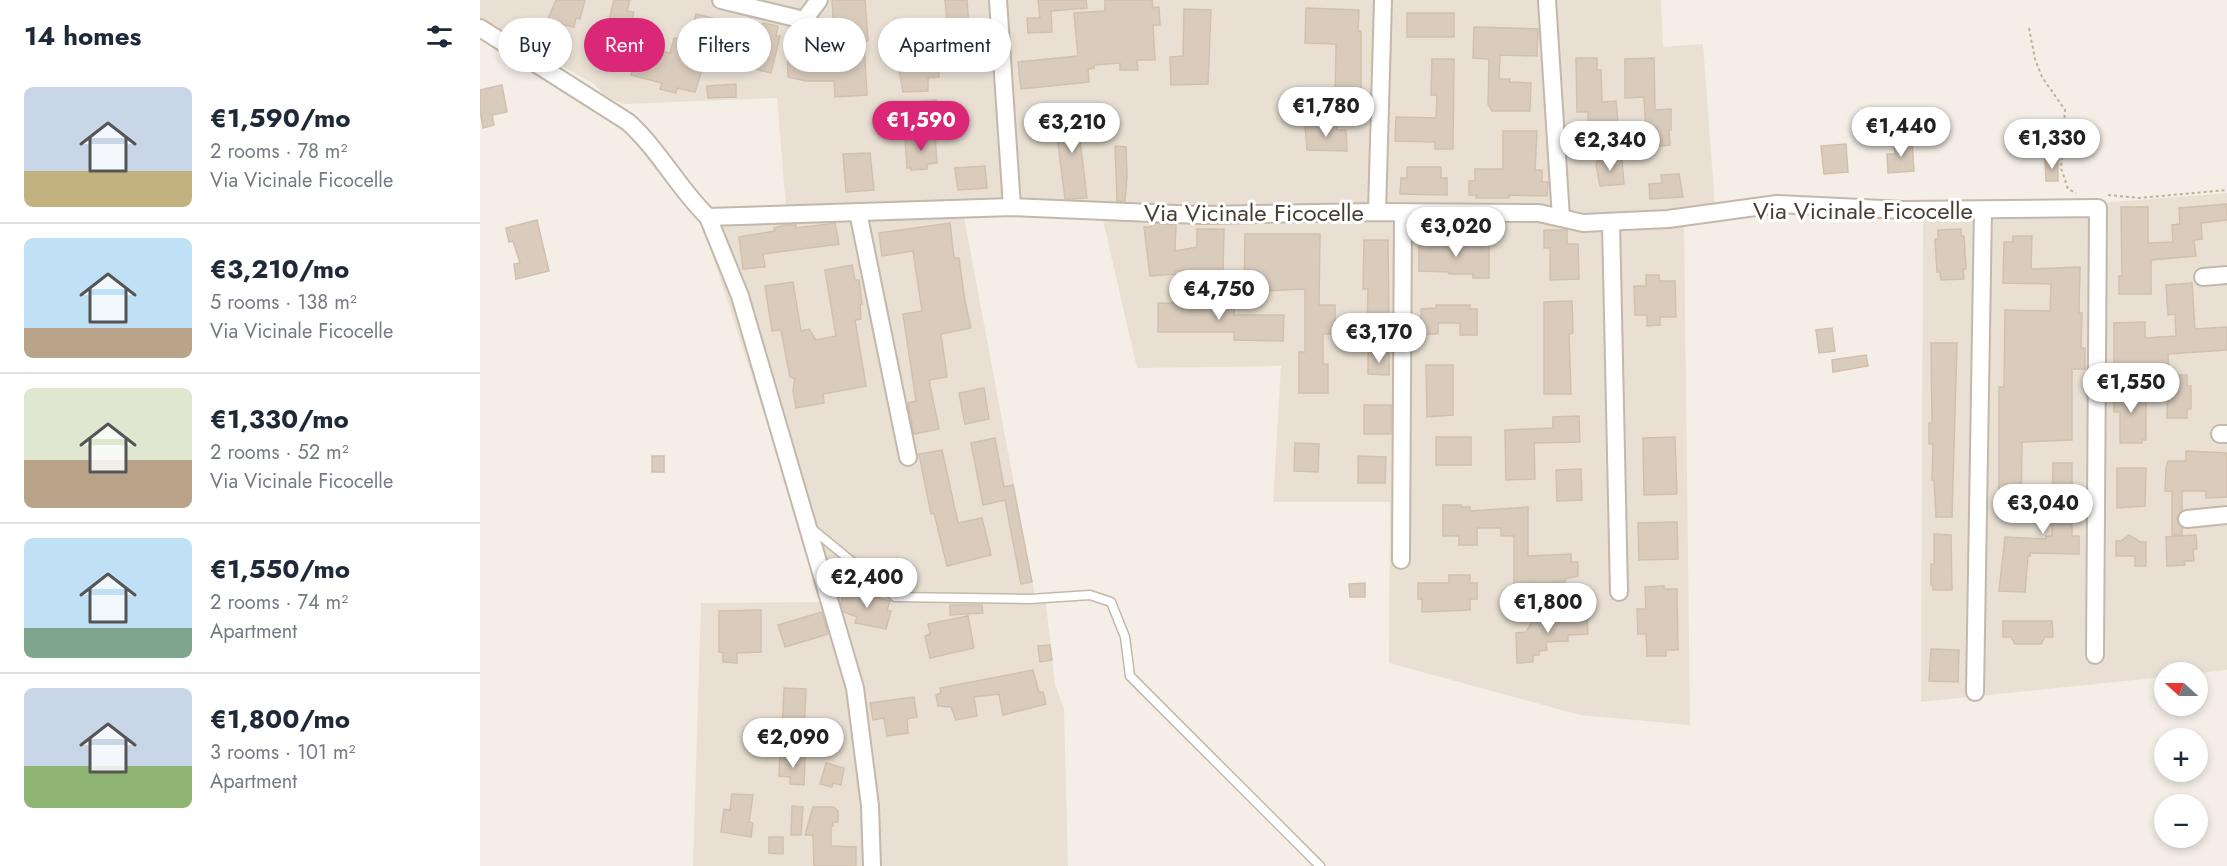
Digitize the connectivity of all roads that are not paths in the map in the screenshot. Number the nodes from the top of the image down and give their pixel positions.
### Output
1 (721, 0) edge
2 (819, 0) edge
3 (998, 0) edge
4 (1383, 0) edge
5 (1548, 0) edge
6 (480, 28) edge
7 (1012, 207) junction
8 (1983, 210) junction
9 (858, 212) junction
10 (1377, 212) junction
11 (1403, 213) junction
12 (708, 218) junction
13 (1561, 219) junction
14 (1611, 222) junction
15 (2227, 275) edge
16 (2203, 277) dead end
17 (908, 457) dead end
18 (2227, 515) edge
19 (2187, 519) dead end
20 (808, 526) junction
21 (1401, 560) dead end
22 (1619, 592) dead end
23 (2095, 655) dead end
24 (1975, 692) dead end
25 (872, 866) edge
26 (1320, 866) edge

1 - 2 street
3 - 7 street
4 - 10 street
5 - 13 street
6 - 12 street
7 - 9 street, Via Vicinale Ficocelle
7 - 10 street, Via Vicinale Ficocelle
8 - 14 street, Via Vicinale Ficocelle
8 - 23 street, Via Vicinale Ficocelle
8 - 24 street
9 - 12 street, Via Vicinale Ficocelle
9 - 17 street
10 - 11 street, Via Vicinale Ficocelle
11 - 13 street, Via Vicinale Ficocelle
11 - 21 street
12 - 20 street
13 - 14 street, Via Vicinale Ficocelle
14 - 22 street
15 - 16 street
18 - 19 street
20 - 25 street
20 - 26 lane

